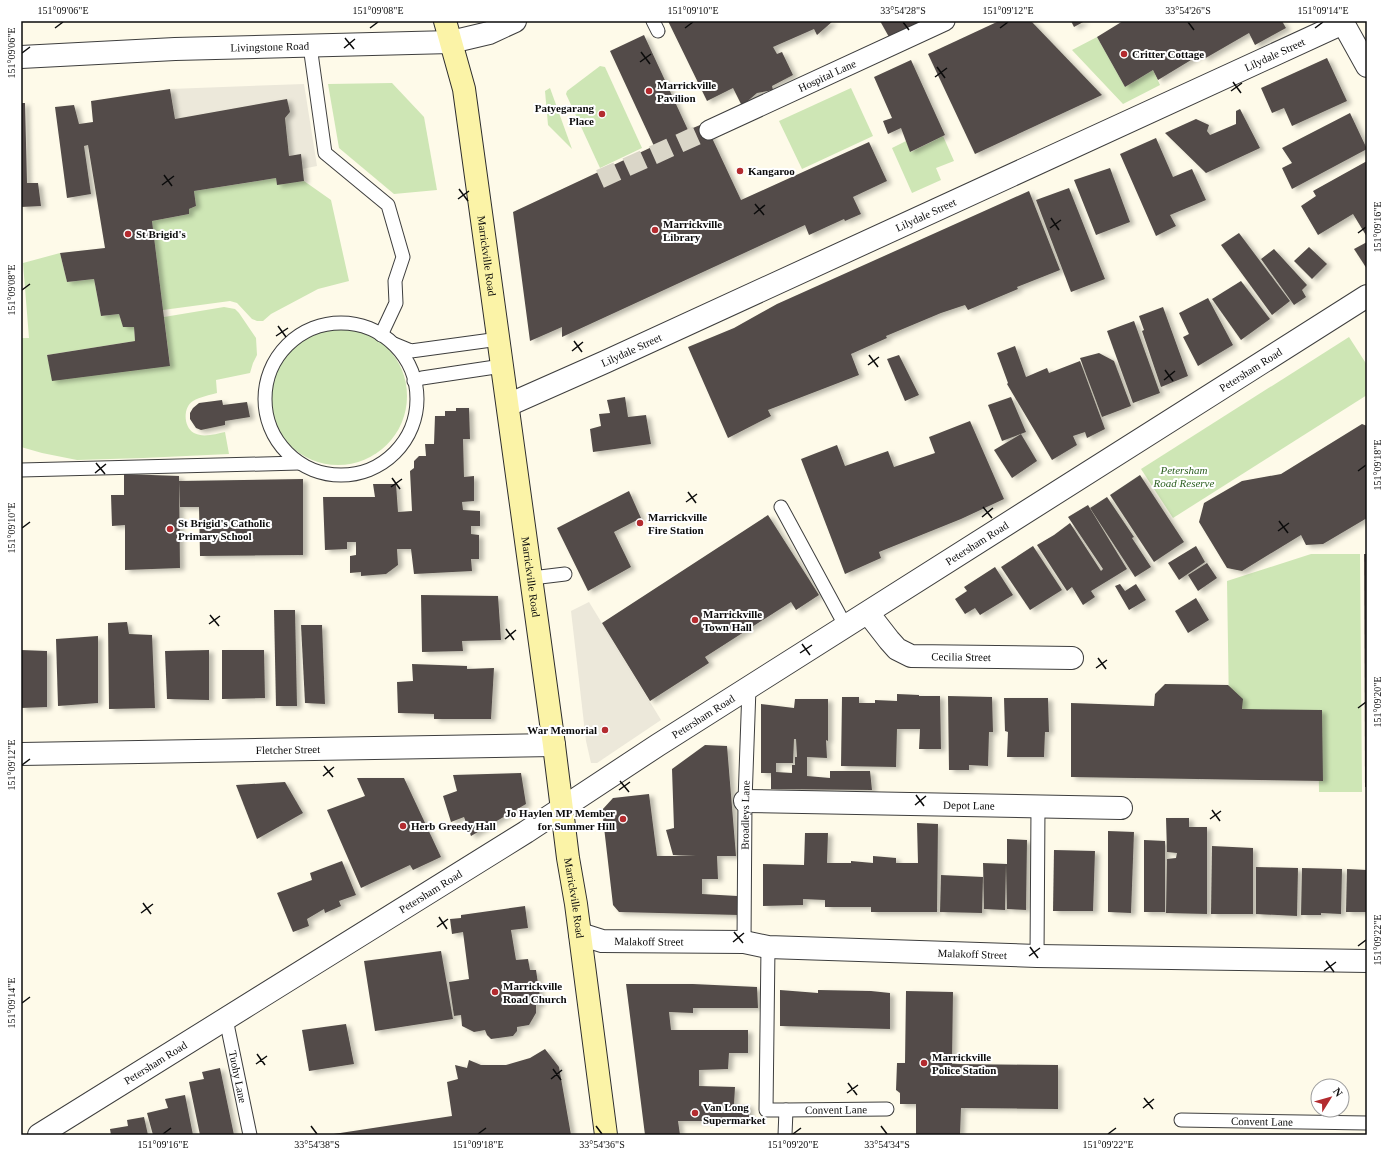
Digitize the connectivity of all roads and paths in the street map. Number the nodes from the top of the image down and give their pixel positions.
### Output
1 (445, 21) edge
2 (515, 21) edge
3 (945, 21) edge
4 (1343, 22) edge
5 (451, 42) junction
6 (310, 46) junction
7 (21, 57) edge
8 (1367, 66) edge
9 (708, 130) tunnel mouth
10 (1367, 296) edge
11 (381, 335) junction
12 (499, 339) junction
13 (394, 344) junction
14 (502, 366) junction
15 (414, 381) junction
16 (508, 404) junction
17 (299, 462) junction
18 (21, 470) edge
19 (781, 508) dead end
20 (565, 574) dead end
21 (532, 578) junction
22 (868, 613) junction
23 (846, 627) junction
24 (1072, 658) dead end
25 (749, 688) junction
26 (554, 745) junction
27 (21, 754) edge
28 (745, 801) junction
29 (1038, 807) junction
30 (562, 808) junction
31 (1120, 808) dead end
32 (580, 934) junction
33 (744, 942) junction
34 (768, 947) junction
35 (1037, 956) junction
36 (1367, 961) edge
37 (226, 1019) junction
38 (887, 1109) dead end
39 (786, 1110) junction
40 (1181, 1120) dead end
41 (1367, 1124) edge
42 (39, 1135) edge
43 (250, 1135) edge
44 (606, 1135) edge
45 (785, 1135) edge

1 - 5 main road, Marrickville Road
2 - 5 street, Livingstone Road
3 - 9 street, Hospital Lane
4 - 8 street
4 - 16 street, Lilydale Street
5 - 6 street, Livingstone Road
5 - 12 main road, Marrickville Road
6 - 7 street, Livingstone Road
6 - 11 lane
10 - 22 street, Petersham Road
11 - 13 lane
11 - 17 lane
12 - 13 lane
12 - 14 main road, Marrickville Road
13 - 15 lane
14 - 15 lane
14 - 16 main road, Marrickville Road
15 - 17 lane
16 - 21 main road, Marrickville Road
17 - 18 lane
19 - 23 lane
20 - 21 lane
21 - 26 main road, Marrickville Road
22 - 23 street, Petersham Road
22 - 24 street, Cecilia Street
23 - 25 street, Petersham Road
25 - 28 lane, Broadleys Lane
25 - 30 street, Petersham Road
26 - 27 street, Fletcher Street
26 - 30 main road, Marrickville Road
28 - 29 street, Depot Lane
28 - 33 lane, Broadleys Lane
29 - 31 street, Depot Lane
29 - 35 lane
30 - 32 main road, Marrickville Road
30 - 37 street, Petersham Road
32 - 33 street, Malakoff Street
32 - 44 main road, Marrickville Road
33 - 34 street, Malakoff Street
34 - 35 street, Malakoff Street
34 - 39 lane
35 - 36 street, Malakoff Street
37 - 42 street, Petersham Road
37 - 43 lane, Tuohy Lane
38 - 39 lane, Convent Lane
39 - 45 lane
40 - 41 lane, Convent Lane

